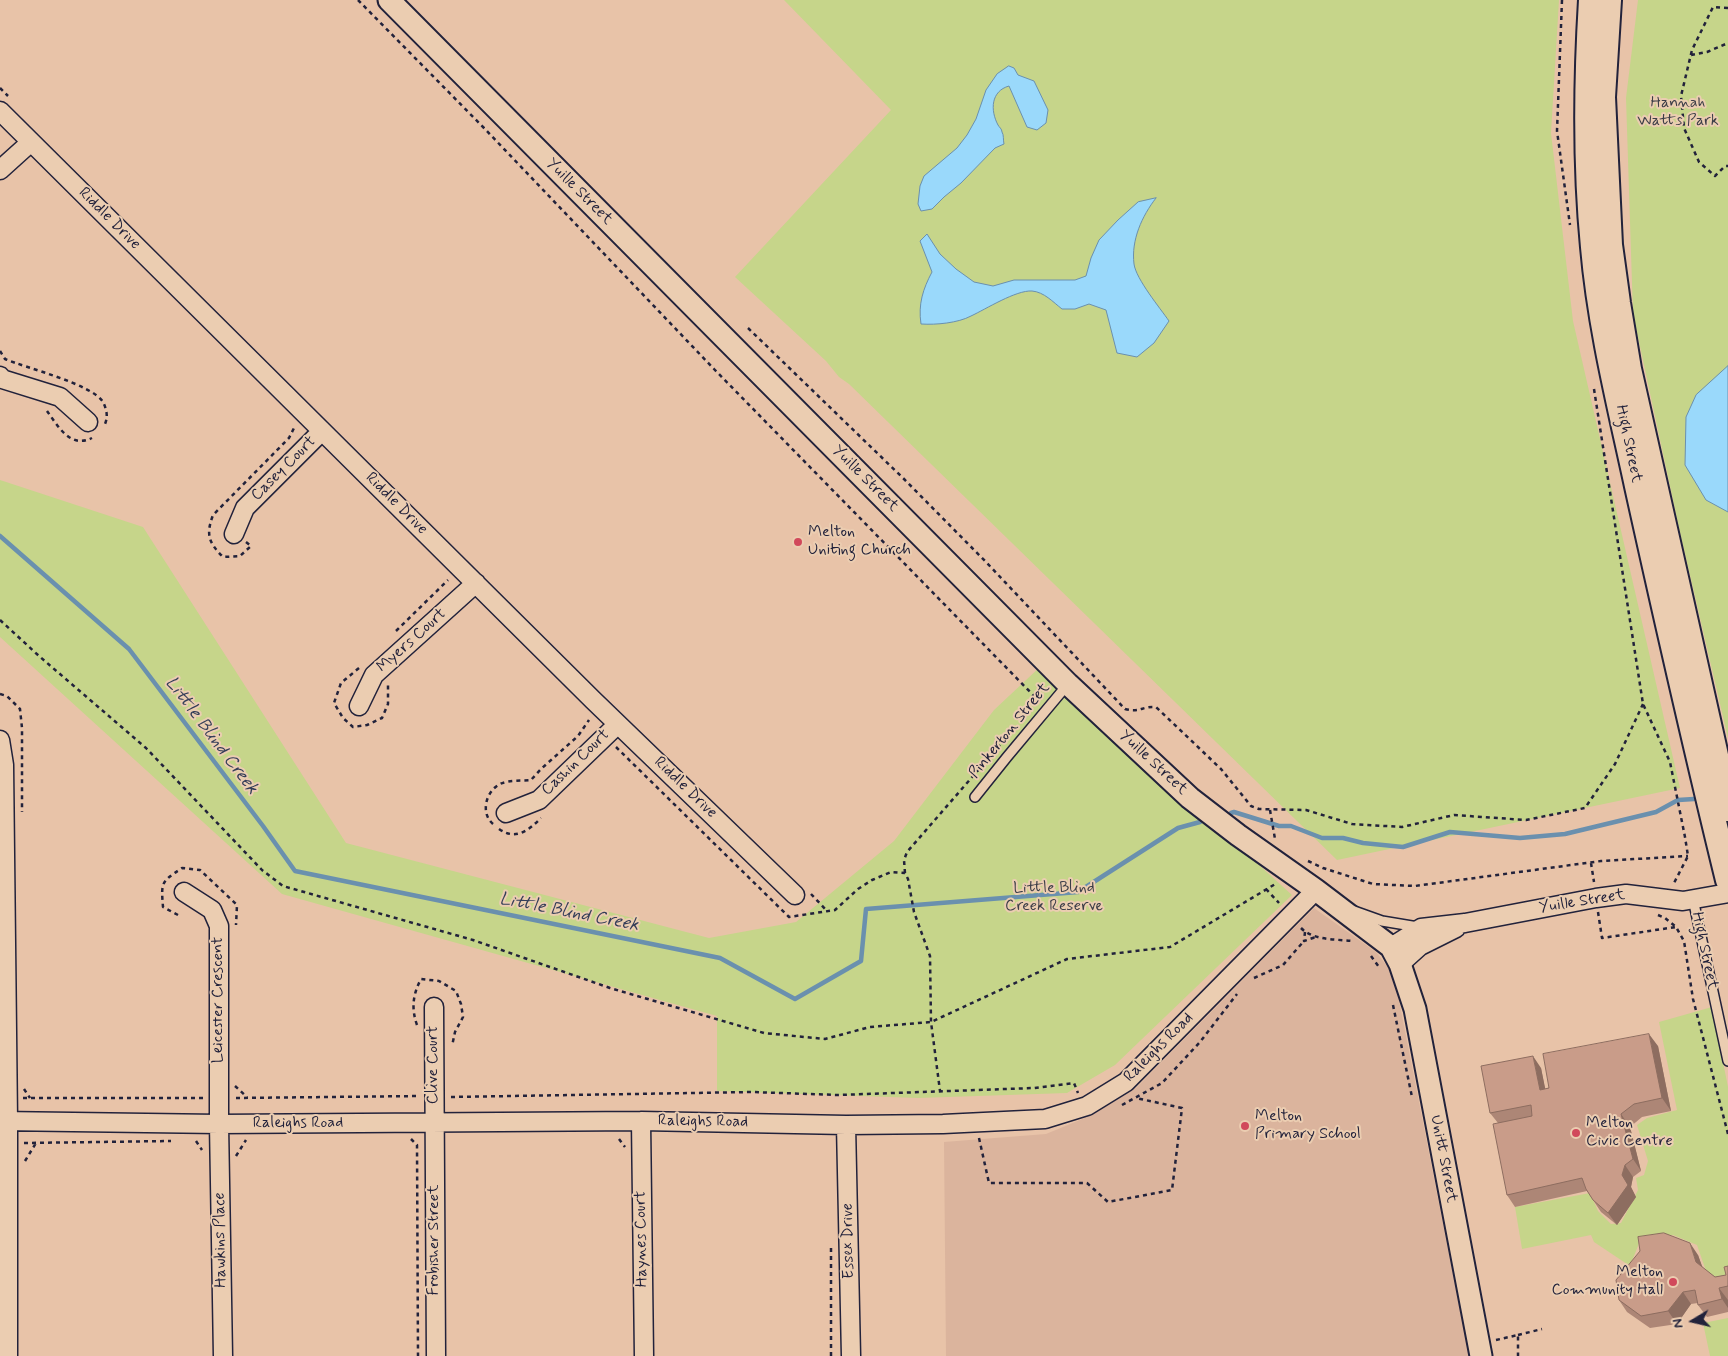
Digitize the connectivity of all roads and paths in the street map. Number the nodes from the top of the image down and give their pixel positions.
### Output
1 (358, 0) edge
2 (389, 0) edge
3 (1591, 0) edge
4 (1609, 0) edge
5 (1728, 8) edge
6 (1728, 43) edge
7 (1690, 55) junction
8 (0, 112) edge
9 (31, 142) junction
10 (1728, 166) edge
11 (0, 170) edge
12 (748, 328) dead end
13 (0, 376) edge
14 (88, 422) dead end
15 (322, 431) junction
16 (234, 534) dead end
17 (476, 583) junction
18 (0, 620) edge
19 (1068, 684) junction
20 (1038, 700) dead end
21 (1643, 704) dead end
22 (359, 706) dead end
23 (618, 724) junction
24 (1660, 737) dead end
25 (0, 740) edge
26 (1001, 743) dead end
27 (975, 798) dead end
28 (1728, 809) edge
29 (1270, 810) junction
30 (506, 812) dead end
31 (1273, 835) dead end
32 (1688, 856) junction
33 (1591, 863) junction
34 (1323, 868) dead end
35 (905, 873) dead end
36 (908, 879) dead end
37 (1728, 880) edge
38 (1310, 885) junction
39 (184, 892) dead end
40 (1728, 893) edge
41 (795, 895) dead end
42 (1596, 898) junction
43 (1693, 899) junction
44 (1666, 900) junction
45 (1344, 911) junction
46 (1291, 916) junction
47 (1465, 923) junction
48 (1421, 928) junction
49 (1305, 932) junction
50 (1316, 937) junction
51 (1361, 942) dead end
52 (1366, 949) dead end
53 (1391, 961) junction
54 (1392, 998) dead end
55 (434, 1007) dead end
56 (931, 1022) junction
57 (1728, 1061) edge
58 (434, 1096) junction
59 (219, 1098) junction
60 (7, 1099) junction
61 (1413, 1105) dead end
62 (4, 1121) edge
63 (641, 1121) junction
64 (434, 1123) junction
65 (219, 1124) junction
66 (846, 1125) junction
67 (1728, 1134) edge
68 (410, 1139) dead end
69 (831, 1245) dead end
70 (1542, 1330) dead end
71 (1518, 1335) dead end
72 (8, 1356) edge
73 (223, 1356) edge
74 (418, 1356) edge
75 (436, 1356) edge
76 (644, 1356) edge
77 (831, 1356) edge
78 (851, 1356) edge
79 (1481, 1356) edge

1 - 20 path
2 - 19 street, Yuille Street
3 - 37 main road, High Street
4 - 28 main road, High Street
5 - 7 path
6 - 7 path
7 - 10 path
8 - 9 street, Riddle Drive
9 - 11 street
9 - 15 street, Riddle Drive
12 - 29 path
13 - 14 street
15 - 16 street, Casey Court
15 - 17 street, Riddle Drive
17 - 22 street, Myers Court
17 - 23 street, Riddle Drive
18 - 56 path
19 - 27 lane, Pinkerton Street
19 - 38 street, Yuille Street
21 - 29 path
23 - 30 street, Cashin Court
23 - 41 street, Riddle Drive
24 - 32 path
25 - 60 street
26 - 35 path
29 - 31 path
32 - 33 path
32 - 44 path
33 - 34 path
33 - 42 path
36 - 56 path
38 - 45 street, Yuille Street
38 - 46 street, Raleighs Road
38 - 56 path
39 - 59 street, Leicester Crescent
40 - 43 street, Yuille Street
42 - 44 street, Yuille Street
42 - 47 street, Yuille Street
42 - 67 path
43 - 44 street, Yuille Street
43 - 57 lane, High Street
45 - 48 lane
45 - 53 street, Yuille Street
46 - 49 path
46 - 66 street, Raleighs Road
47 - 48 street, Yuille Street
47 - 53 street, Yuille Street
48 - 53 street, Yuille Street
49 - 50 path
49 - 50 path
50 - 51 path
52 - 53 path
53 - 79 street, Unitt Street
54 - 61 path
55 - 58 street, Clive Court
56 - 58 path
58 - 59 path
58 - 64 street, Clive Court
59 - 60 path
59 - 65 street, Leicester Crescent
60 - 62 street
62 - 65 street, Raleighs Road
62 - 72 street
63 - 64 street, Raleighs Road
63 - 66 street, Raleighs Road
63 - 76 street, Haynes Court
64 - 65 street, Raleighs Road
64 - 75 street, Frobisher Street
65 - 73 street, Hawkins Place
66 - 78 street, Essex Drive
68 - 74 path
69 - 77 path
70 - 71 path

